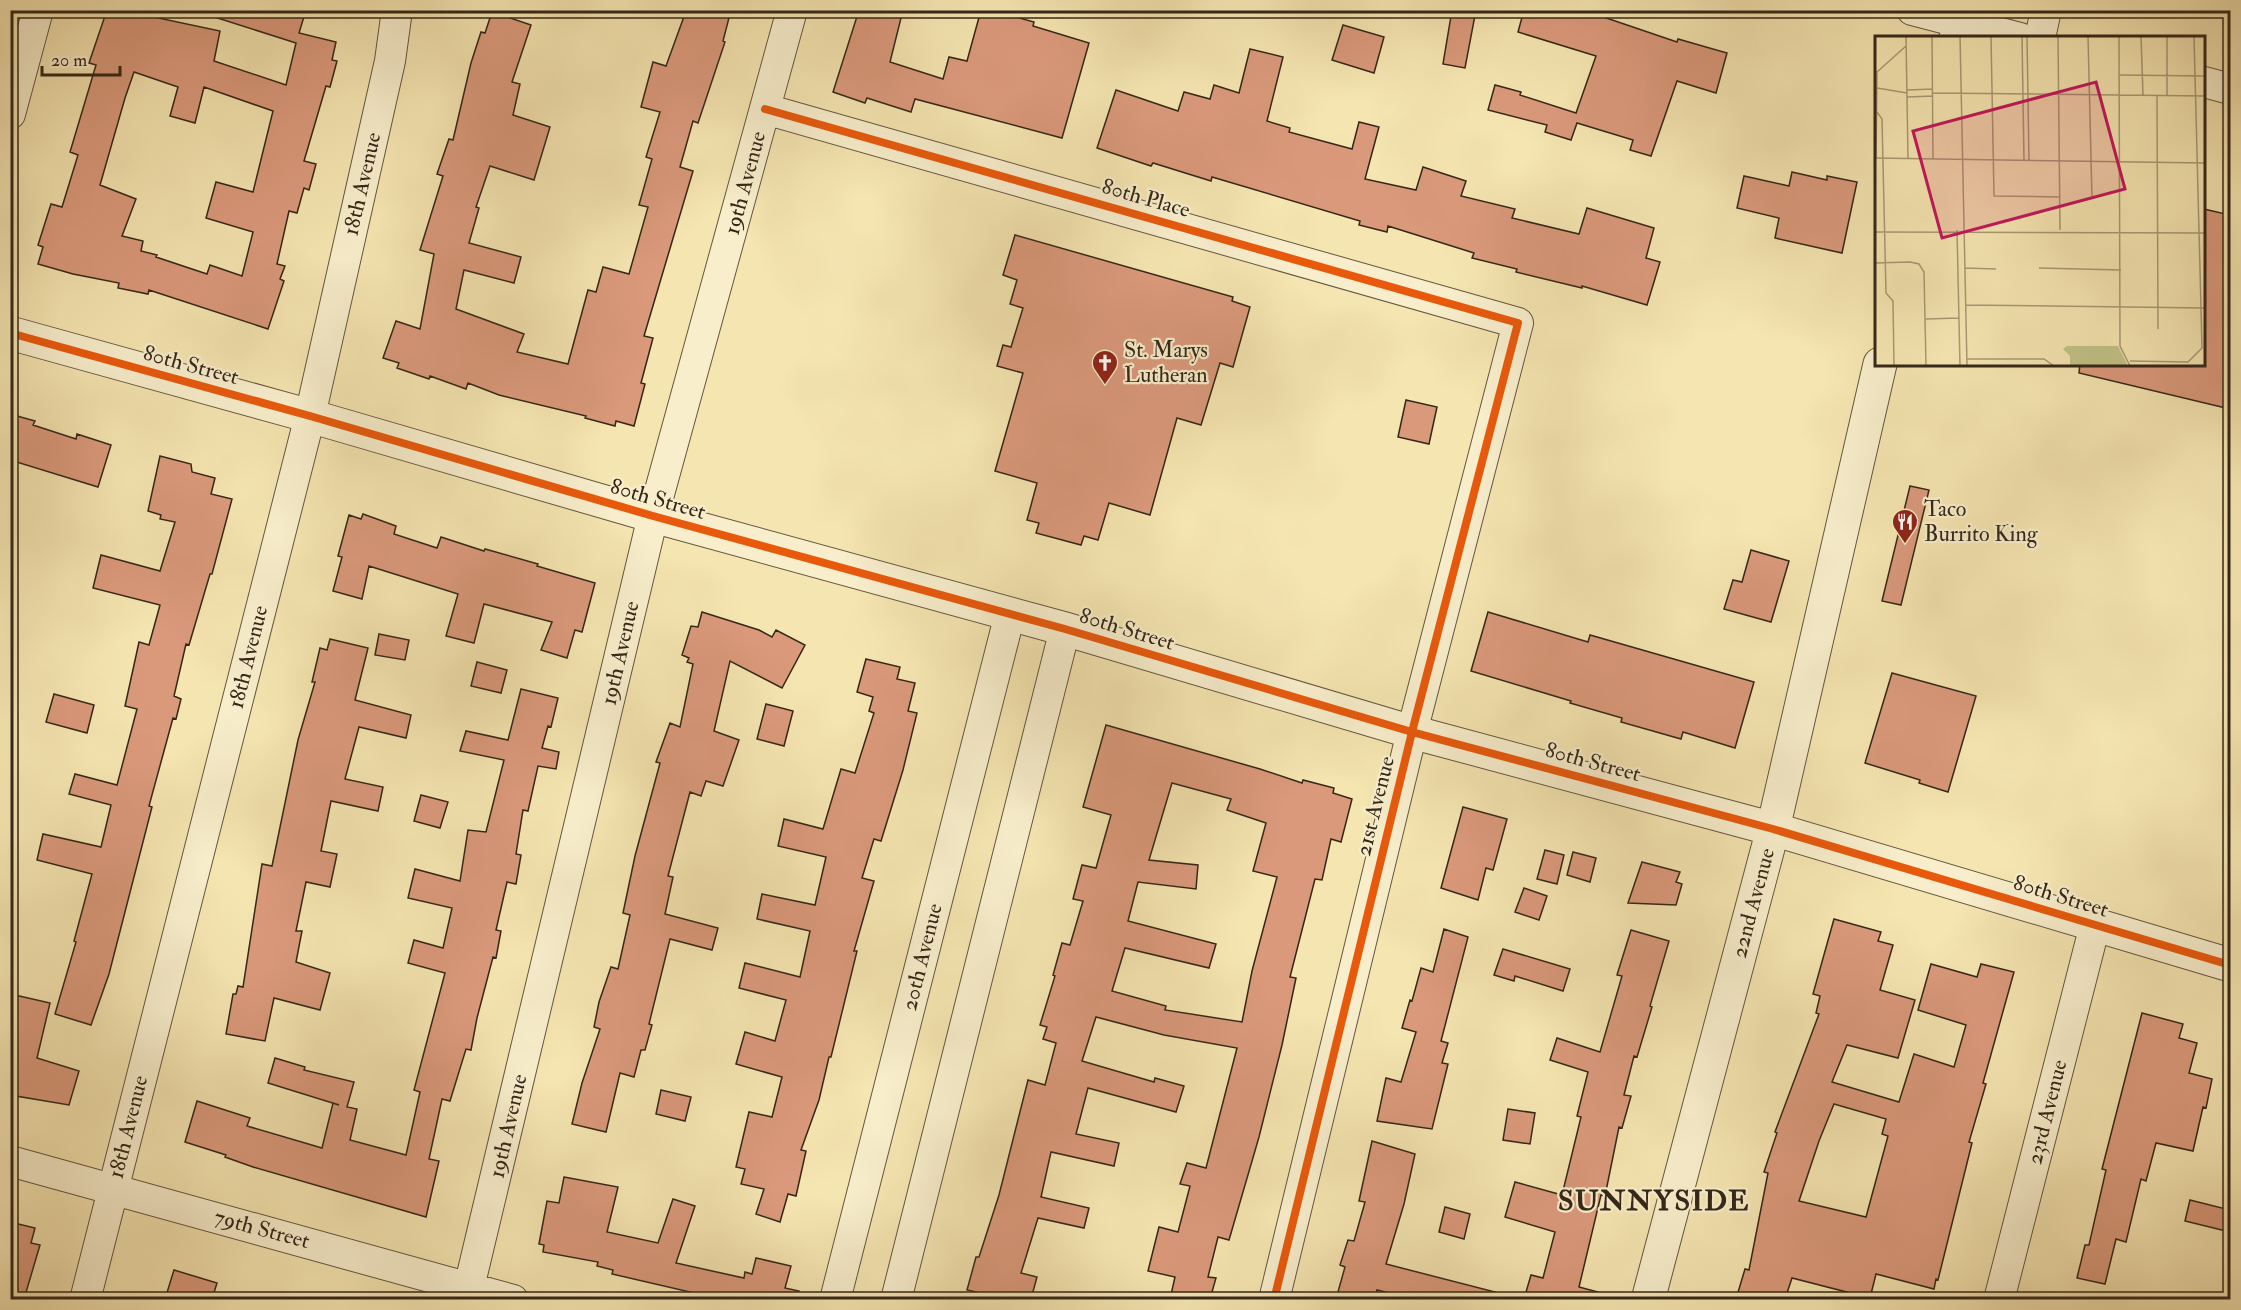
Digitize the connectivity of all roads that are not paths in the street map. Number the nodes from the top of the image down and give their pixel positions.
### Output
1 (38, 10) edge
2 (397, 10) edge
3 (792, 10) edge
4 (1912, 10) edge
5 (2046, 10) edge
6 (1959, 24) edge
7 (2011, 36) edge
8 (2040, 36) edge
9 (2205, 82) edge
10 (2230, 89) edge
11 (765, 109) junction
12 (10, 114) edge
13 (1518, 323) joint
14 (10, 333) edge
15 (1880, 366) edge
16 (309, 416) junction
17 (653, 516) junction
18 (1010, 614) junction
19 (1065, 629) junction
20 (1412, 732) junction
21 (1773, 829) junction
22 (2095, 925) junction
23 (2230, 965) edge
24 (10, 1161) edge
25 (113, 1188) junction
26 (468, 1293) edge
27 (86, 1299) edge
28 (513, 1299) edge
29 (835, 1299) edge
30 (896, 1299) edge
31 (1274, 1299) edge
32 (1648, 1299) edge
33 (1999, 1299) edge

1 - 12 street
2 - 16 street, 18th Avenue
3 - 11 street, 19th Avenue
4 - 6 street
5 - 8 street
6 - 7 street
9 - 10 street
11 - 13 street, 80th Place
11 - 17 street, 19th Avenue
13 - 20 street, 21st Avenue
14 - 16 street, 80th Street
15 - 21 street, 22nd Avenue
16 - 17 street, 80th Street
16 - 25 street, 18th Avenue
17 - 18 street, 80th Street
17 - 26 street, 19th Avenue
18 - 19 street, 80th Street
18 - 29 street, 20th Avenue
19 - 20 street, 80th Street
19 - 30 street
20 - 21 street, 80th Street
20 - 31 street, 21st Avenue
21 - 22 street, 80th Street
21 - 32 street, 22nd Avenue
22 - 23 street, 80th Street
22 - 33 street, 23rd Avenue
24 - 25 street, 79th Street
25 - 26 street, 79th Street
25 - 27 street, 18th Avenue
26 - 28 street, 79th Street

